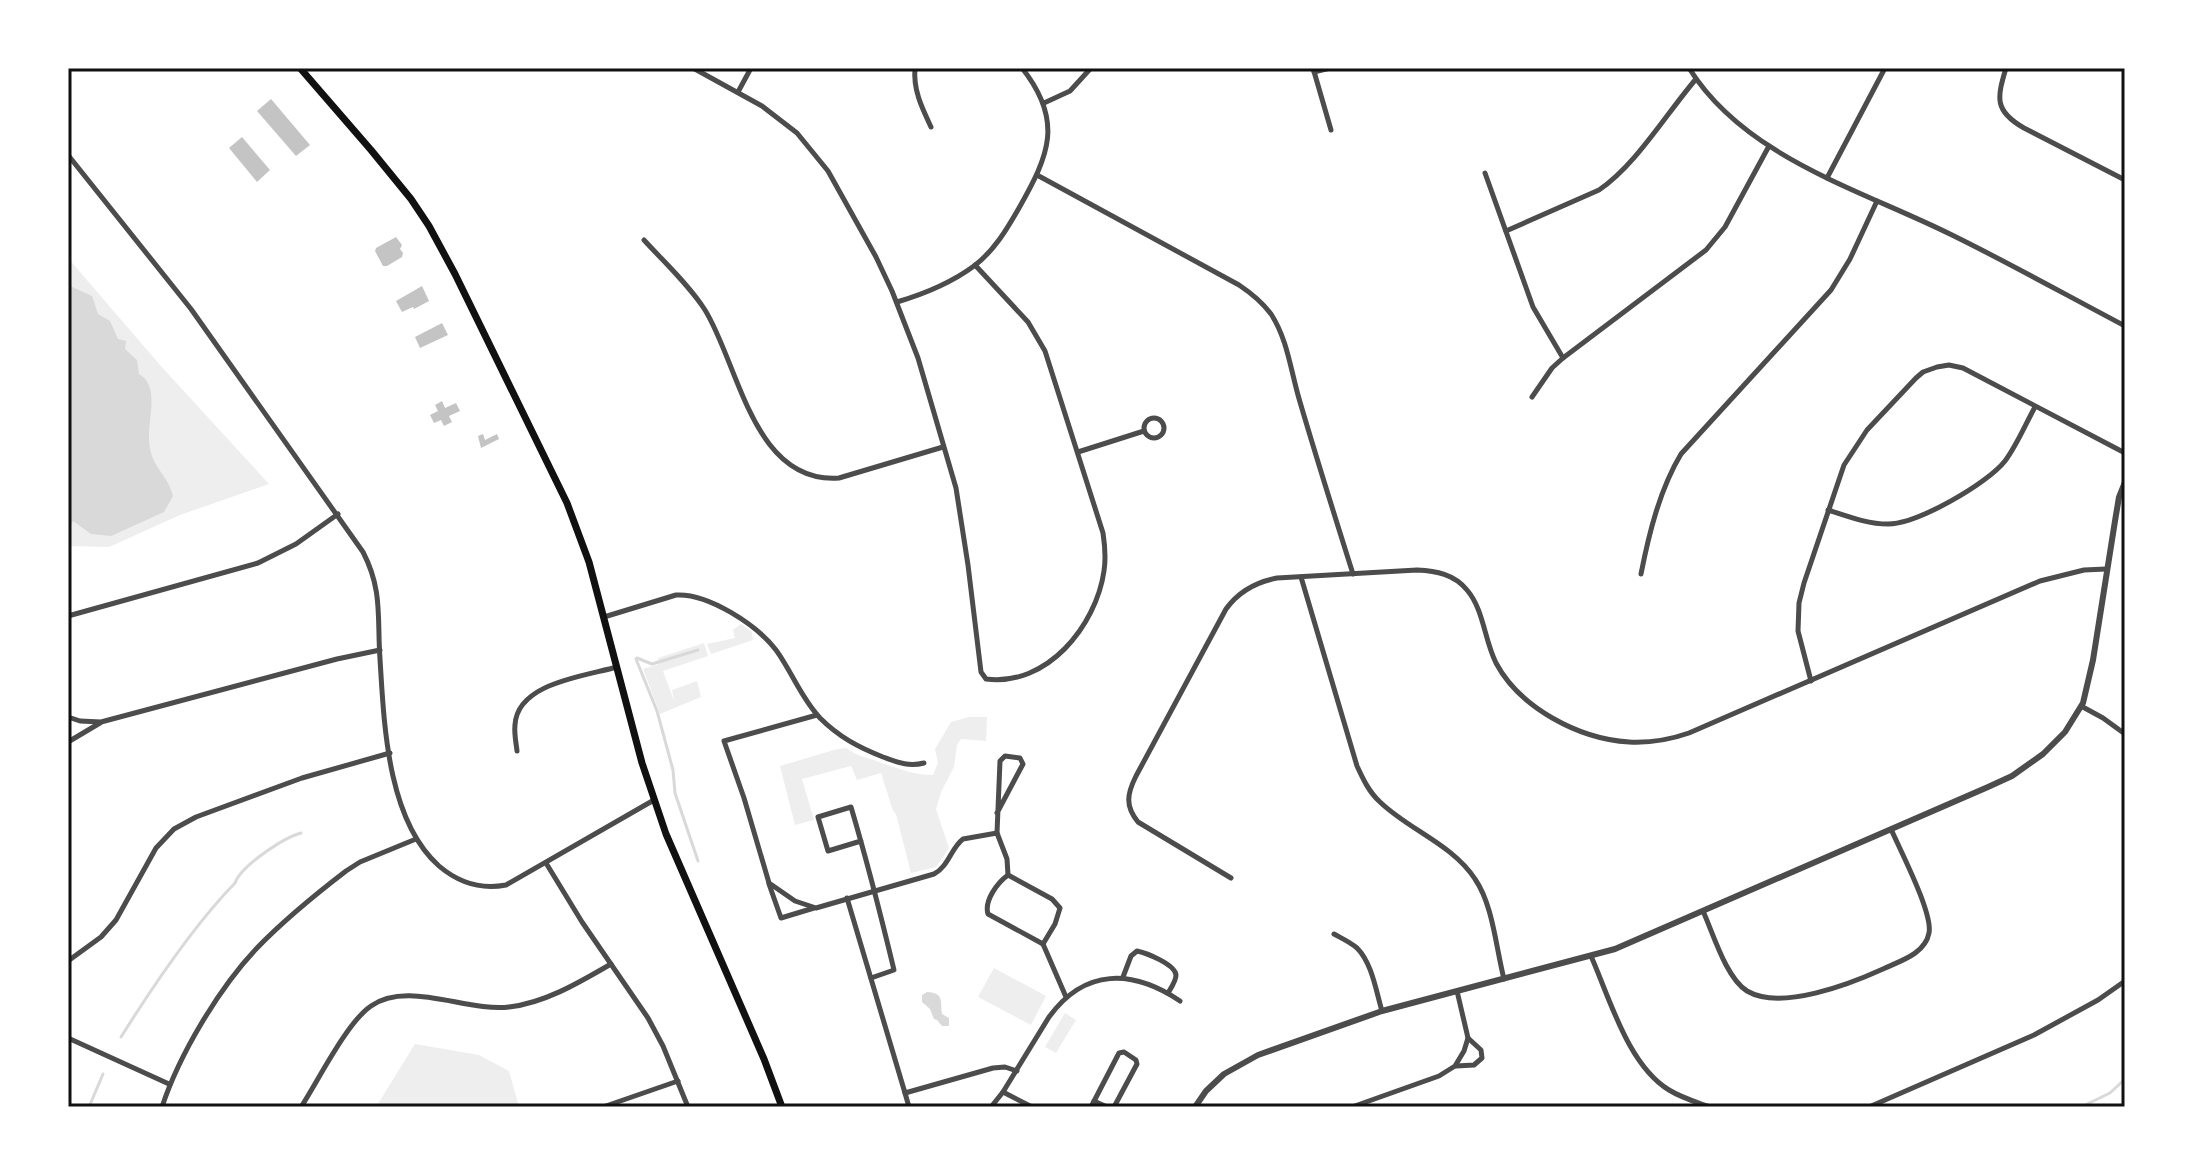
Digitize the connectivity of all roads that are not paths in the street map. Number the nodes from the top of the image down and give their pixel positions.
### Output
1 (300, 68) edge
2 (693, 68) edge
3 (751, 68) edge
4 (915, 68) edge
5 (1022, 68) edge
6 (1091, 68) edge
7 (1330, 68) edge
8 (1689, 68) edge
9 (1885, 68) edge
10 (2006, 68) edge
11 (1313, 70) edge
12 (1696, 79) junction
13 (738, 92) junction
14 (1044, 103) junction
15 (931, 127) dead end
16 (1331, 130) dead end
17 (1769, 146) junction
18 (68, 155) edge
19 (1485, 173) dead end
20 (1037, 175) junction
21 (1827, 178) junction
22 (2125, 180) edge
23 (1877, 201) junction
24 (1506, 231) junction
25 (644, 240) dead end
26 (975, 265) junction
27 (897, 302) junction
28 (2125, 326) edge
29 (1563, 358) junction
30 (1532, 397) dead end
31 (2035, 407) junction
32 (1144, 431) junction
33 (943, 447) junction
34 (1078, 452) junction
35 (2125, 453) edge
36 (2125, 482) edge
37 (1828, 510) junction
38 (338, 514) junction
39 (2106, 569) junction
40 (1353, 574) junction
41 (1641, 574) dead end
42 (1301, 577) junction
43 (68, 616) edge
44 (604, 617) junction
45 (380, 650) junction
46 (617, 667) junction
47 (1811, 681) junction
48 (2081, 706) junction
49 (817, 715) junction
50 (68, 717) edge
51 (101, 722) junction
52 (2125, 734) edge
53 (68, 742) edge
54 (517, 751) dead end
55 (390, 753) junction
56 (924, 763) dead end
57 (654, 800) junction
58 (997, 813) junction
59 (1891, 829) junction
60 (997, 833) junction
61 (416, 839) junction
62 (861, 841) junction
63 (546, 863) junction
64 (1008, 875) junction
65 (1231, 878) dead end
66 (769, 883) junction
67 (874, 890) junction
68 (847, 898) junction
69 (816, 908) junction
70 (1703, 911) junction
71 (1334, 934) dead end
72 (1043, 944) junction
73 (1591, 956) junction
74 (68, 961) edge
75 (611, 964) junction
76 (1123, 977) junction
77 (871, 978) junction
78 (1504, 979) junction
79 (2125, 981) edge
80 (1457, 991) junction
81 (1168, 993) junction
82 (1066, 997) junction
83 (1180, 1001) dead end
84 (1382, 1011) junction
85 (68, 1038) edge
86 (1468, 1038) junction
87 (1455, 1066) junction
88 (1017, 1071) junction
89 (678, 1081) junction
90 (169, 1084) junction
91 (1003, 1092) junction
92 (905, 1093) junction
93 (1683, 1097) junction
94 (1093, 1104) edge
95 (162, 1107) edge
96 (301, 1107) edge
97 (603, 1107) edge
98 (688, 1107) edge
99 (782, 1107) edge
100 (909, 1107) edge
101 (991, 1107) edge
102 (1032, 1107) edge
103 (1107, 1107) edge
104 (1114, 1107) edge
105 (1195, 1107) edge
106 (1352, 1107) edge
107 (1677, 1107) edge
108 (1710, 1107) edge
109 (1869, 1107) edge

1 - 44 main road
2 - 13 street
3 - 13 street
4 - 15 street
5 - 14 street
6 - 14 street
7 - 11 street
8 - 12 street
9 - 21 street
10 - 22 street
11 - 16 street
12 - 17 street
12 - 24 street
13 - 27 street
14 - 20 street
17 - 21 street
17 - 29 street
18 - 38 street
19 - 24 street
20 - 26 street
20 - 40 street
21 - 23 street
23 - 28 street
23 - 41 street
24 - 29 street
25 - 33 street
26 - 27 street
26 - 34 street
27 - 33 street
29 - 30 street
31 - 35 street
31 - 37 street
31 - 37 street
32 - 32 street
32 - 34 street
33 - 34 street
36 - 39 street
37 - 47 street
38 - 43 street
38 - 45 street
39 - 47 street
39 - 48 street
40 - 42 street
40 - 47 street
42 - 65 street
42 - 78 street
44 - 46 main road
44 - 49 street
45 - 51 street
45 - 55 street
46 - 54 street
46 - 57 main road
48 - 52 street
48 - 59 street
49 - 56 street
49 - 66 street
50 - 51 street
51 - 53 street
55 - 61 street
55 - 74 street
57 - 63 street
57 - 99 main road
58 - 58 street
58 - 60 street
59 - 70 street
59 - 70 street
60 - 64 street
60 - 67 street
61 - 63 street
61 - 90 street
62 - 62 street
62 - 67 street
63 - 75 street
64 - 72 street
64 - 72 street
66 - 69 street
66 - 69 street
67 - 68 street
67 - 77 street
68 - 69 street
68 - 77 street
70 - 73 street
71 - 84 street
72 - 82 street
73 - 78 street
73 - 93 street
75 - 89 street
75 - 96 street
76 - 81 street
76 - 81 street
76 - 82 street
77 - 92 street
78 - 80 street
79 - 109 street
80 - 84 street
80 - 86 street
81 - 83 street
82 - 88 street
84 - 105 street
85 - 90 street
86 - 87 street
86 - 87 street
87 - 106 street
88 - 91 street
88 - 92 street
89 - 97 street
89 - 98 street
90 - 95 street
91 - 101 street
91 - 102 street
92 - 100 street
93 - 107 street
93 - 108 street
94 - 103 street
94 - 104 street

